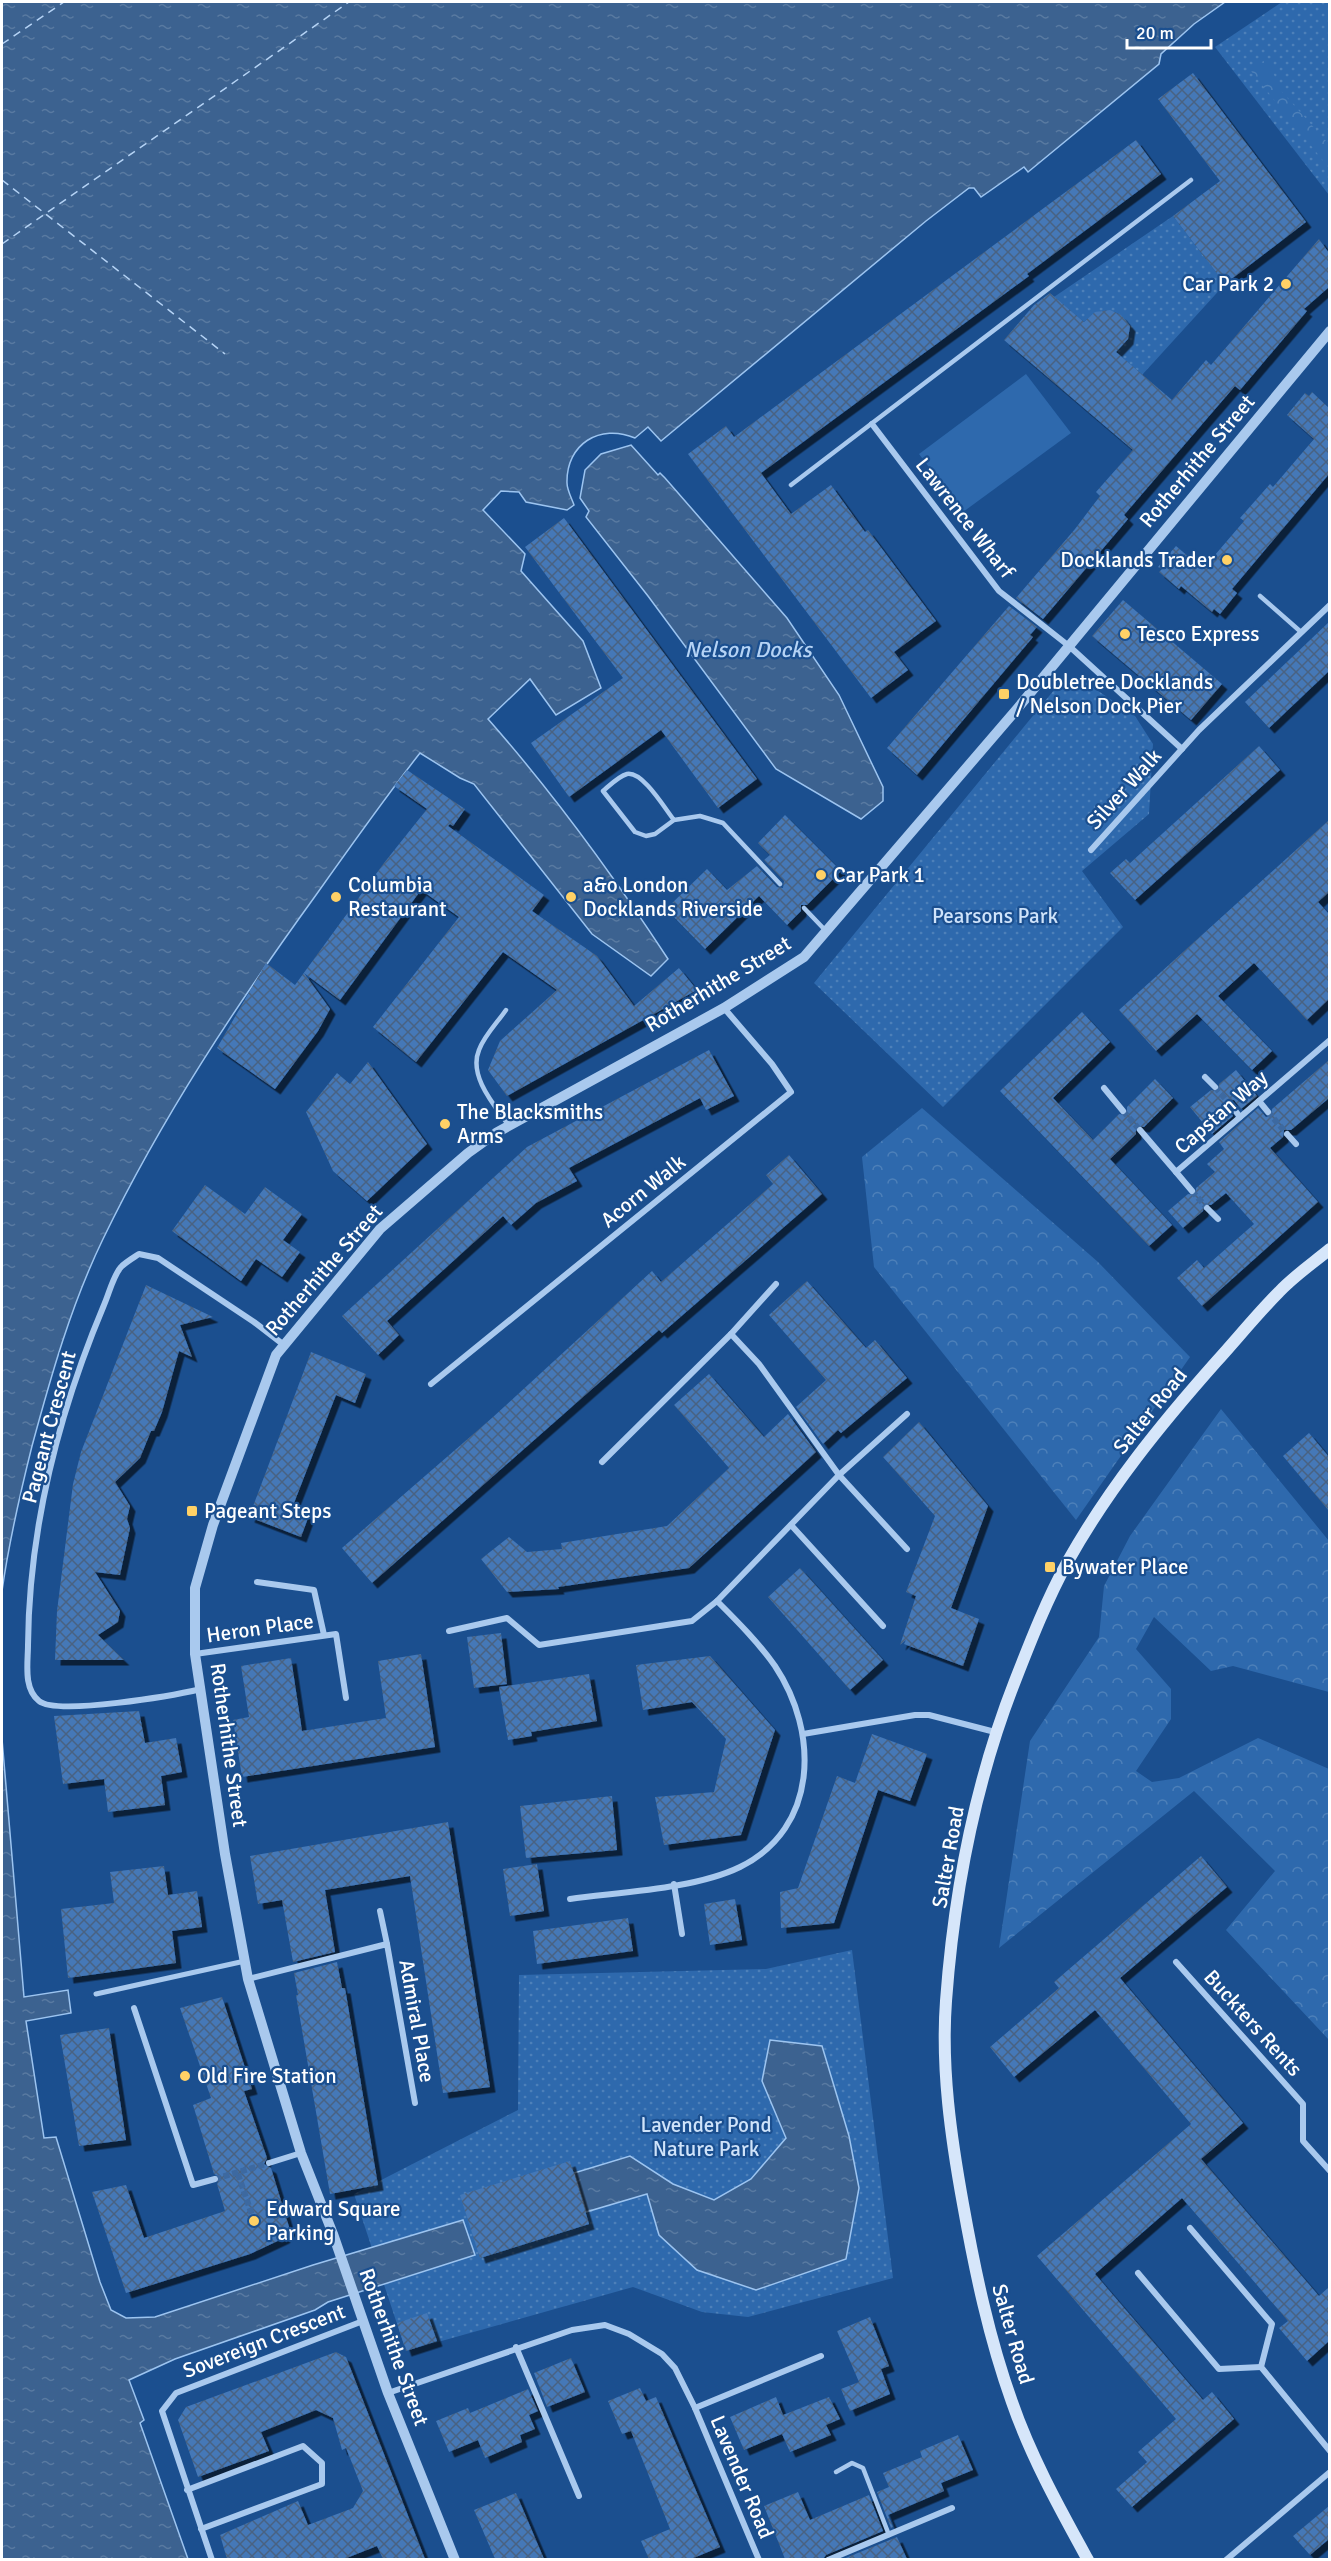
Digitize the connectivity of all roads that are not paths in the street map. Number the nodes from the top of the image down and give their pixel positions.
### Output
1 (1191, 180) dead end
2 (1329, 331) edge
3 (872, 424) junction
4 (791, 485) dead end
5 (1260, 596) dead end
6 (1329, 604) edge
7 (1301, 632) junction
8 (1069, 646) junction
9 (1182, 749) junction
10 (674, 820) junction
11 (1091, 850) dead end
12 (780, 884) dead end
13 (804, 908) dead end
14 (827, 932) junction
15 (724, 1008) junction
16 (506, 1011) dead end
17 (1329, 1040) edge
18 (1205, 1077) dead end
19 (1104, 1088) dead end
20 (1215, 1088) tunnel mouth
21 (1258, 1101) junction
22 (1231, 1105) tunnel mouth
23 (1123, 1111) tunnel mouth
24 (1268, 1112) tunnel mouth
25 (1240, 1117) junction
26 (509, 1126) junction
27 (1140, 1130) tunnel mouth
28 (1287, 1134) tunnel mouth
29 (1296, 1144) dead end
30 (1176, 1172) junction
31 (1192, 1191) tunnel mouth
32 (1207, 1208) tunnel mouth
33 (1218, 1219) dead end
34 (1329, 1249) edge
35 (776, 1284) dead end
36 (731, 1334) junction
37 (284, 1345) junction
38 (431, 1384) dead end
39 (907, 1414) dead end
40 (603, 1462) dead end
41 (839, 1475) junction
42 (791, 1525) junction
43 (907, 1549) dead end
44 (257, 1582) dead end
45 (717, 1601) junction
46 (883, 1626) dead end
47 (449, 1630) dead end
48 (324, 1635) junction
49 (195, 1654) junction
50 (201, 1689) junction
51 (346, 1698) dead end
52 (995, 1732) junction
53 (803, 1734) junction
54 (674, 1884) junction
55 (570, 1899) dead end
56 (380, 1911) dead end
57 (682, 1934) dead end
58 (387, 1944) junction
59 (244, 1961) junction
60 (1176, 1962) dead end
61 (248, 1978) junction
62 (96, 1994) dead end
63 (134, 2008) dead end
64 (415, 2103) dead end
65 (301, 2153) junction
66 (269, 2163) tunnel mouth
67 (1329, 2171) edge
68 (215, 2179) tunnel mouth
69 (1190, 2228) dead end
70 (1137, 2273) dead end
71 (364, 2321) junction
72 (516, 2348) junction
73 (821, 2356) dead end
74 (1261, 2367) junction
75 (388, 2393) junction
76 (695, 2408) junction
77 (1329, 2451) edge
78 (836, 2472) dead end
79 (1329, 2472) edge
80 (187, 2490) junction
81 (579, 2496) dead end
82 (952, 2508) dead end
83 (201, 2529) junction
84 (889, 2535) junction
85 (212, 2559) edge
86 (455, 2559) edge
87 (759, 2559) edge
88 (828, 2559) edge
89 (1088, 2559) edge
90 (1226, 2559) edge

1 - 3 lane
2 - 8 street, Rotherhithe Street
3 - 4 lane
3 - 8 street, Lawrence Wharf
5 - 7 lane
6 - 7 street, Silver Walk
7 - 9 street, Silver Walk
8 - 9 street, Silver Walk
8 - 14 street, Rotherhithe Street
9 - 11 street, Silver Walk
10 - 10 lane
10 - 12 lane
13 - 14 lane
14 - 15 street, Rotherhithe Street
15 - 26 street, Rotherhithe Street
15 - 38 street, Acorn Walk
16 - 26 lane
17 - 21 street, Capstan Way
18 - 20 street
19 - 23 street
21 - 24 street
21 - 25 street, Capstan Way
22 - 25 street
25 - 30 street, Capstan Way
26 - 37 street, Rotherhithe Street
27 - 30 street, Capstan Way
28 - 29 street
30 - 31 street
32 - 33 street
34 - 52 main road, Salter Road
35 - 36 street
36 - 40 street
36 - 41 street
37 - 49 street, Rotherhithe Street
37 - 50 street, Pageant Crescent
39 - 41 street
41 - 42 street
41 - 43 street
42 - 45 street
42 - 46 street
44 - 48 street
45 - 47 street
45 - 53 street
48 - 49 street, Heron Place
48 - 51 street, Heron Place
49 - 50 street, Rotherhithe Street
50 - 59 street, Rotherhithe Street
52 - 53 street
52 - 89 main road, Salter Road
53 - 54 street
54 - 55 street
54 - 57 street
56 - 58 street, Admiral Place
58 - 61 street, Admiral Place
58 - 64 street, Admiral Place
59 - 61 street, Rotherhithe Street
59 - 62 street
60 - 67 street, Buckters Rents
61 - 65 street, Rotherhithe Street
63 - 68 street
65 - 66 street
65 - 71 street, Rotherhithe Street
69 - 74 street
70 - 74 street
71 - 75 street, Rotherhithe Street
71 - 80 street, Sovereign Crescent
72 - 75 street, Lavender Road
72 - 76 street, Lavender Road
72 - 81 street
73 - 76 street, Lavender Road
74 - 77 street
75 - 86 street, Rotherhithe Street
76 - 87 street, Lavender Road
78 - 84 lane
79 - 90 street
80 - 83 street, Sovereign Crescent
80 - 83 street
82 - 84 street
83 - 85 street, Sovereign Crescent
84 - 88 street

